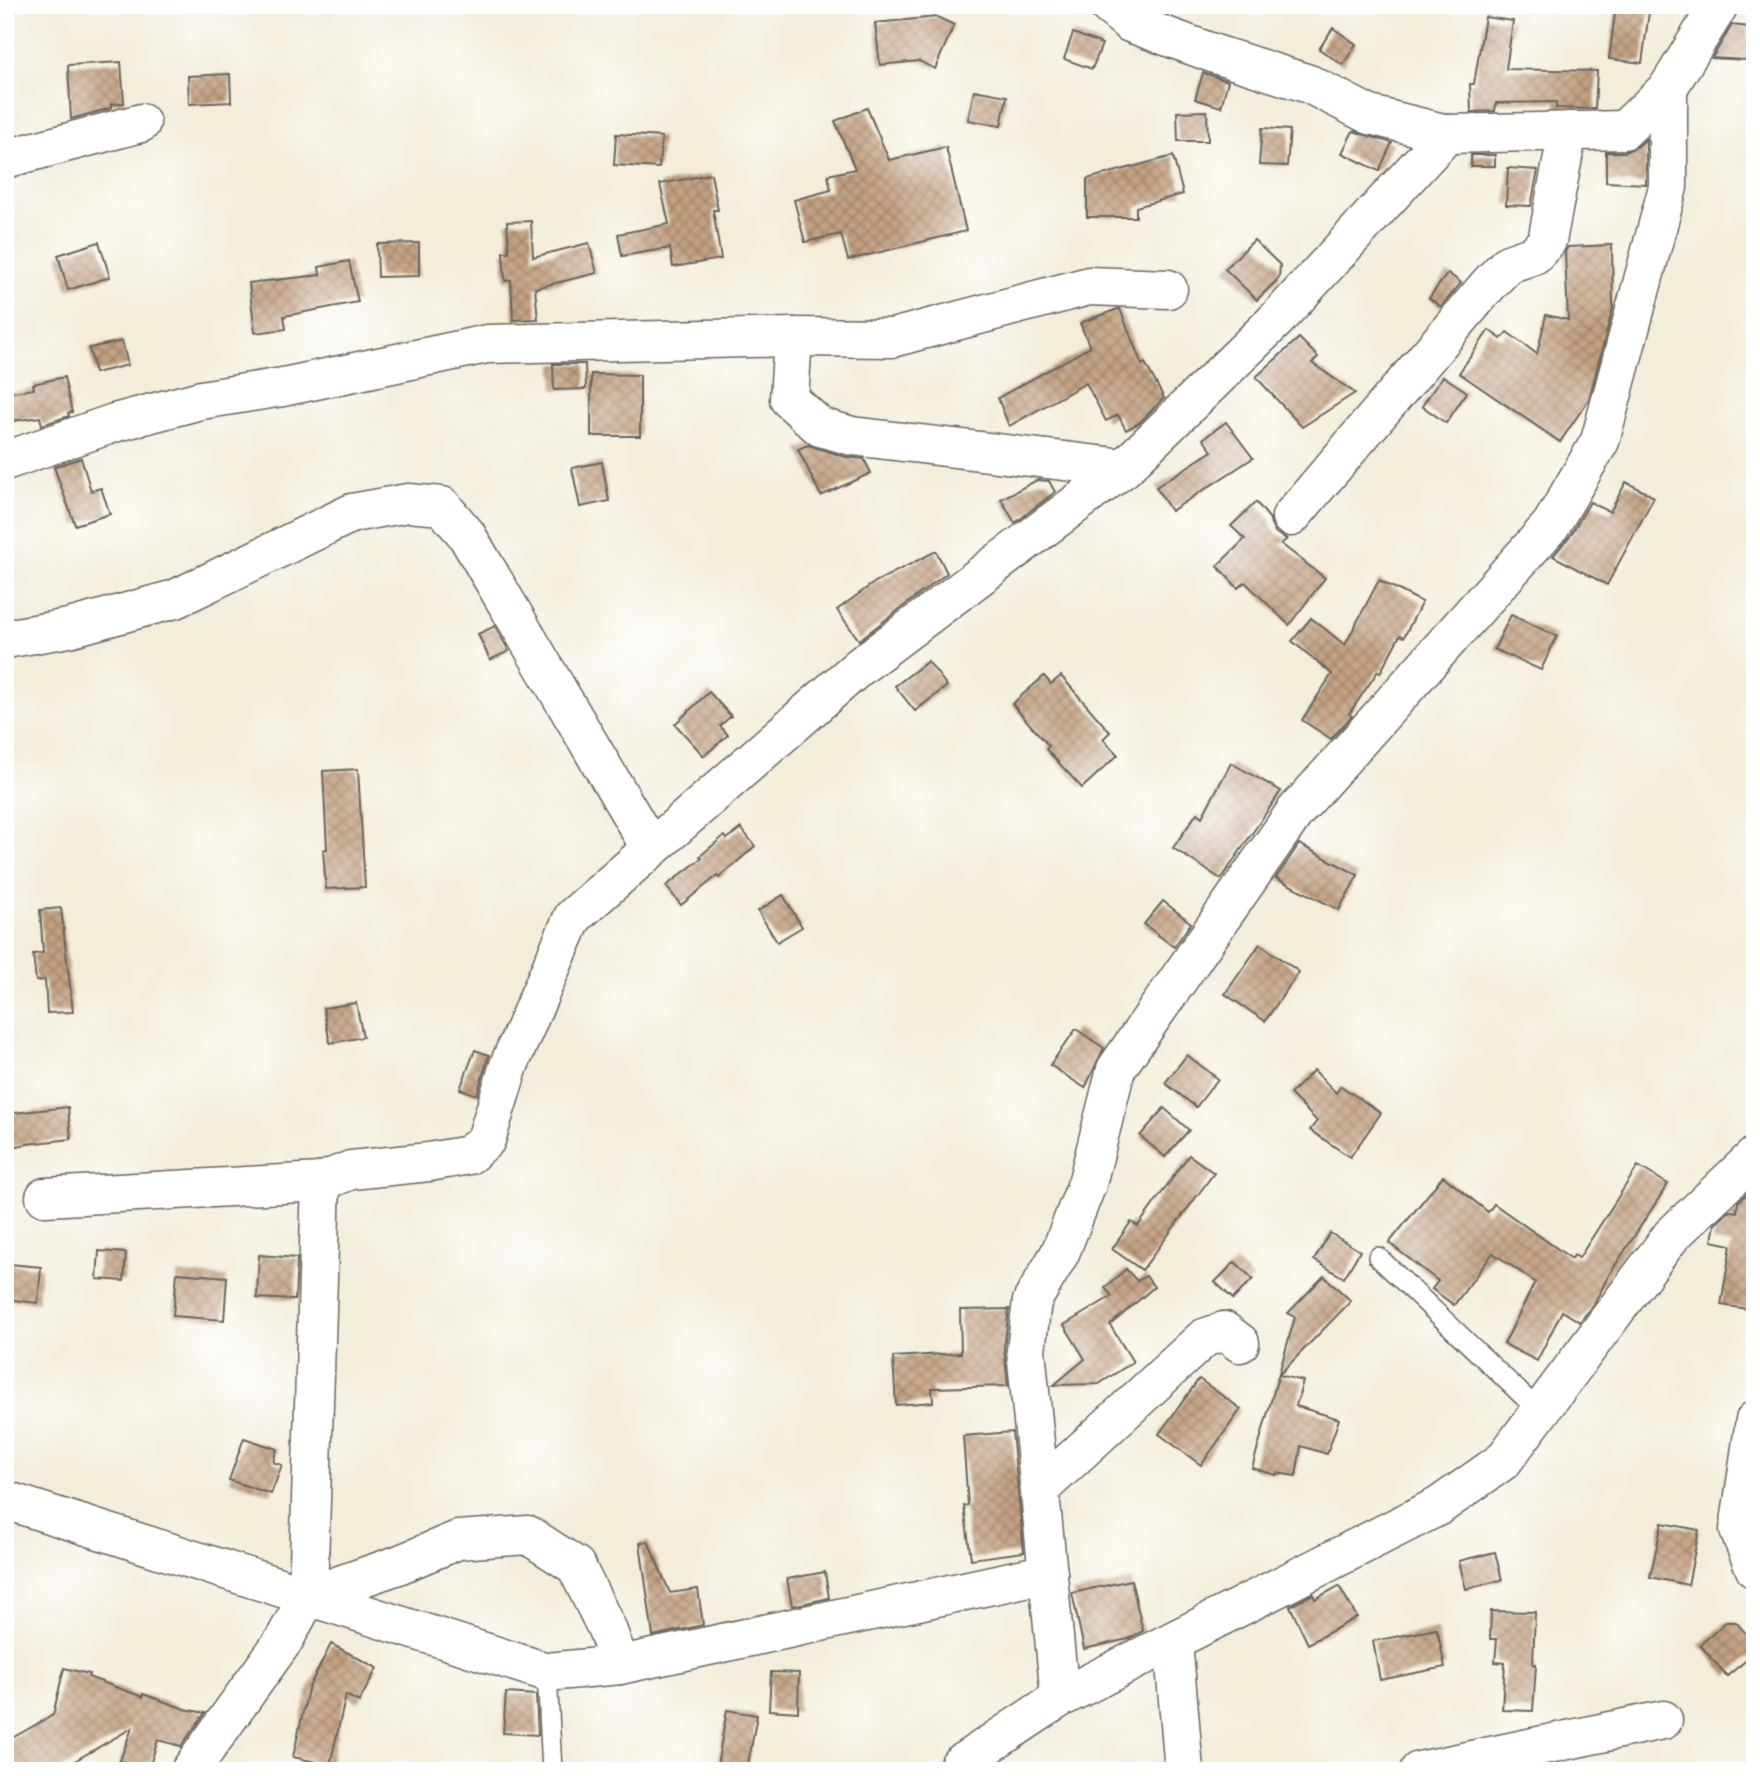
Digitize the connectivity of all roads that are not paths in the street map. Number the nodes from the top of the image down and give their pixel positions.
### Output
1 (1108, 5) edge
2 (1719, 5) edge
3 (1668, 88) junction
4 (141, 123) dead end
5 (1568, 131) junction
6 (1447, 134) junction
7 (5, 159) edge
8 (1168, 289) dead end
9 (793, 337) junction
10 (5, 461) edge
11 (1124, 468) junction
12 (1291, 517) dead end
13 (5, 639) edge
14 (651, 849) junction
15 (1755, 1156) edge
16 (321, 1182) junction
17 (45, 1197) dead end
18 (1378, 1257) dead end
19 (1240, 1343) dead end
20 (1540, 1412) junction
21 (1755, 1420) edge
22 (1040, 1489) junction
23 (5, 1500) edge
24 (1755, 1569) edge
25 (1048, 1573) junction
26 (308, 1596) junction
27 (1173, 1641) junction
28 (620, 1665) junction
29 (547, 1672) junction
30 (1060, 1698) junction
31 (1663, 1720) dead end
32 (190, 1771) edge
33 (552, 1771) edge
34 (956, 1771) edge
35 (1184, 1771) edge
36 (1419, 1771) edge

1 - 6 street
2 - 3 street
3 - 5 street
3 - 22 street
4 - 7 street
5 - 6 street
5 - 12 street
6 - 11 street
8 - 9 street
9 - 10 street
9 - 11 street
11 - 14 street
13 - 14 street
14 - 16 street
15 - 20 street
16 - 17 street
16 - 26 street
18 - 20 lane
19 - 22 street
20 - 27 street
21 - 24 street
22 - 25 street
23 - 26 street
25 - 28 street
25 - 30 street
26 - 28 street
26 - 29 street
26 - 32 street
27 - 30 street
27 - 35 street
28 - 29 street
29 - 33 lane
30 - 34 street
31 - 36 street

